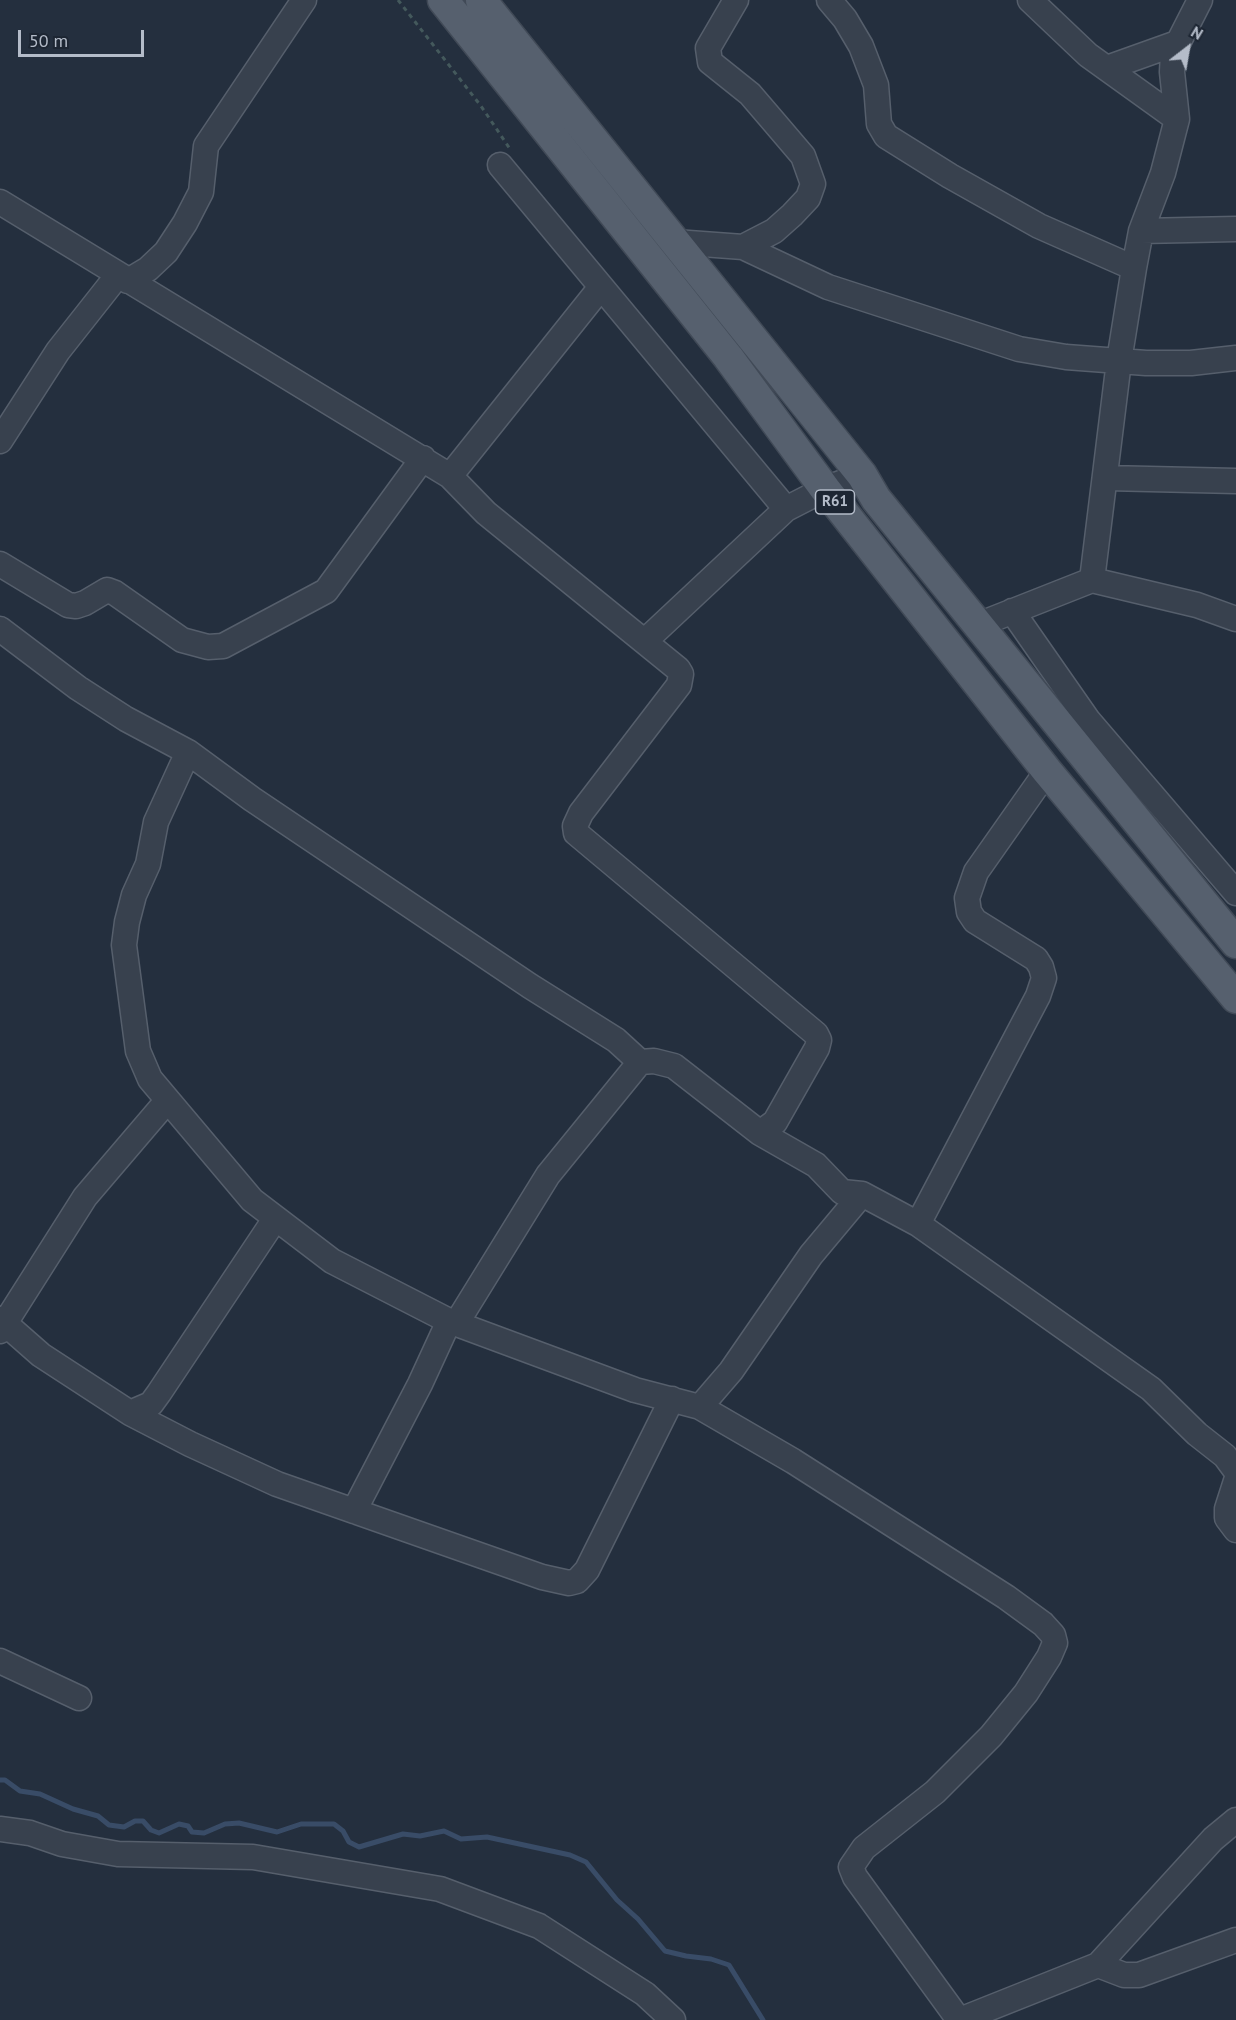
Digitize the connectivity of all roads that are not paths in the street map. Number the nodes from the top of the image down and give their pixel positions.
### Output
1 (304, 0) edge
2 (443, 0) edge
3 (481, 0) edge
4 (736, 0) edge
5 (830, 0) edge
6 (1030, 0) edge
7 (1200, 0) edge
8 (1177, 43) junction
9 (1107, 68) junction
10 (1177, 118) junction
11 (500, 165) road end
12 (0, 202) edge
13 (1236, 229) edge
14 (1141, 231) junction
15 (675, 242) junction
16 (743, 247) junction
17 (1134, 268) junction
18 (123, 278) junction
19 (601, 287) junction
20 (1236, 358) edge
21 (1119, 361) junction
22 (0, 441) edge
23 (423, 458) junction
24 (862, 475) junction
25 (450, 476) junction
26 (1107, 478) junction
27 (1236, 481) edge
28 (825, 489) junction
29 (786, 509) junction
30 (0, 564) edge
31 (1092, 579) junction
32 (1012, 611) junction
33 (1236, 619) edge
34 (978, 625) junction
35 (0, 629) edge
36 (645, 641) junction
37 (188, 752) junction
38 (1047, 771) junction
39 (1236, 892) edge
40 (1236, 943) edge
41 (1236, 998) edge
42 (640, 1062) junction
43 (167, 1101) junction
44 (760, 1134) junction
45 (862, 1194) junction
46 (274, 1219) junction
47 (918, 1224) junction
48 (452, 1322) junction
49 (1, 1324) edge
50 (672, 1400) junction
51 (700, 1407) junction
52 (130, 1413) junction
53 (1236, 1471) edge
54 (1236, 1481) edge
55 (354, 1511) junction
56 (1236, 1530) edge
57 (0, 1661) edge
58 (79, 1698) dead end
59 (1236, 1820) edge
60 (0, 1828) edge
61 (1236, 1940) edge
62 (1098, 1965) junction
63 (673, 2020) edge
64 (959, 2020) edge

1 - 18 street
2 - 28 main road, R61
3 - 15 main road, R61
4 - 16 street
5 - 17 street
6 - 9 street
7 - 8 street
8 - 9 street
8 - 10 street
9 - 10 street
10 - 14 street
11 - 19 street
12 - 18 street
13 - 14 street
14 - 17 street
15 - 16 street
15 - 24 main road, R61
16 - 21 street
17 - 21 street
18 - 22 street
18 - 23 street
19 - 25 street
19 - 29 street
20 - 21 street
21 - 26 street
23 - 25 street
23 - 30 street
24 - 28 street
24 - 34 main road, R61
25 - 36 street
26 - 27 street
26 - 31 street
28 - 29 street
28 - 38 main road, R61
29 - 36 street
31 - 32 street
31 - 33 street
32 - 34 street
32 - 39 street
34 - 40 main road, R61
35 - 37 street
36 - 44 street
37 - 42 street
37 - 43 street
38 - 41 main road, R61
38 - 47 street
42 - 44 street
42 - 48 street
43 - 46 street
43 - 49 street
44 - 45 street
45 - 47 street
45 - 51 street
46 - 48 street
46 - 52 street
47 - 53 street
48 - 50 street
48 - 55 street
49 - 52 street
50 - 51 street
50 - 55 street
51 - 64 street
52 - 55 street
54 - 56 street
57 - 58 street
59 - 62 street
60 - 63 street
61 - 62 street
62 - 64 street

